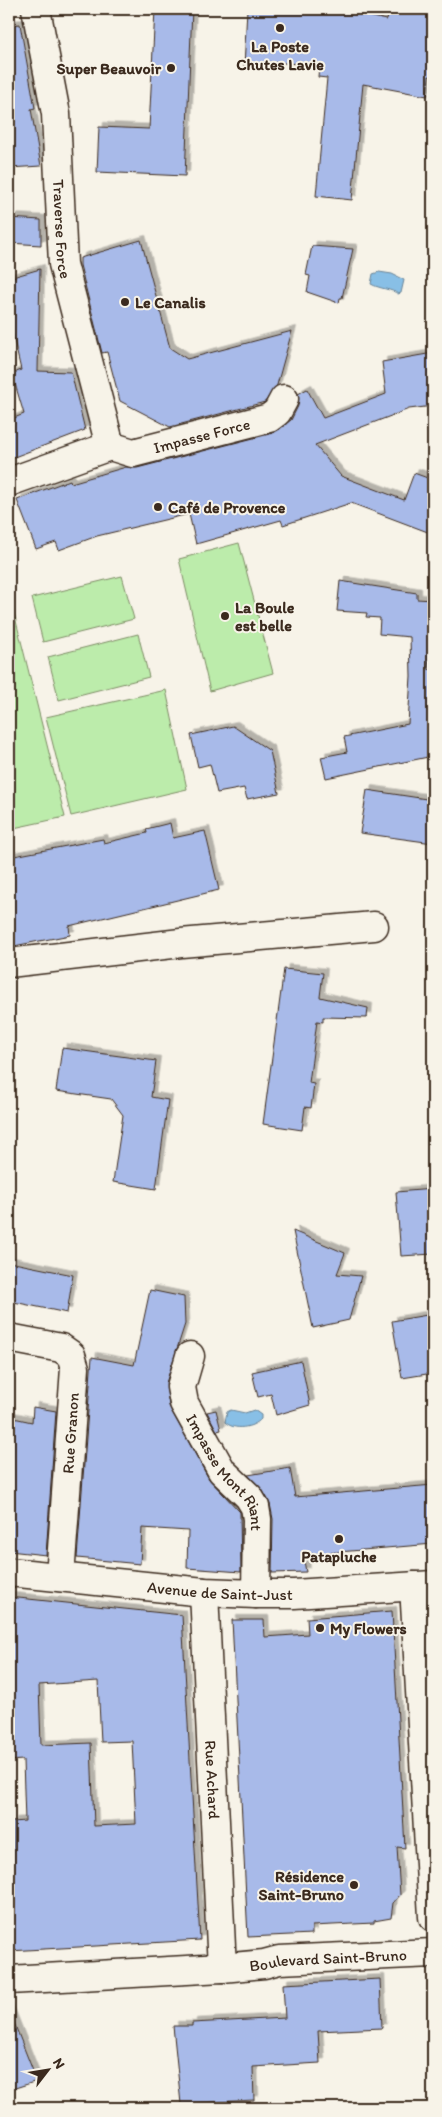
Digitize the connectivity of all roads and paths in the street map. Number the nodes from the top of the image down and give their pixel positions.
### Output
1 (36, 9) edge
2 (284, 399) dead end
3 (110, 446) junction
4 (9, 482) edge
5 (374, 926) dead end
6 (9, 963) edge
7 (9, 1338) edge
8 (190, 1356) dead end
9 (9, 1572) edge
10 (60, 1577) junction
11 (424, 1585) edge
12 (204, 1592) junction
13 (256, 1594) junction
14 (433, 1917) edge
15 (433, 1953) edge
16 (222, 1968) junction
17 (9, 1980) edge

1 - 3 street, Traverse Force
2 - 3 street, Impasse Force
3 - 4 street
5 - 6 street
7 - 10 street, Rue Granon
8 - 13 street, Impasse Mont Riant
9 - 10 street, Avenue de Saint-Just
10 - 12 street, Avenue de Saint-Just
11 - 13 street, Avenue de Saint-Just
11 - 14 street
12 - 13 street, Avenue de Saint-Just
12 - 16 street, Rue Achard
15 - 16 street, Boulevard Saint-Bruno
16 - 17 street, Boulevard Saint-Bruno

